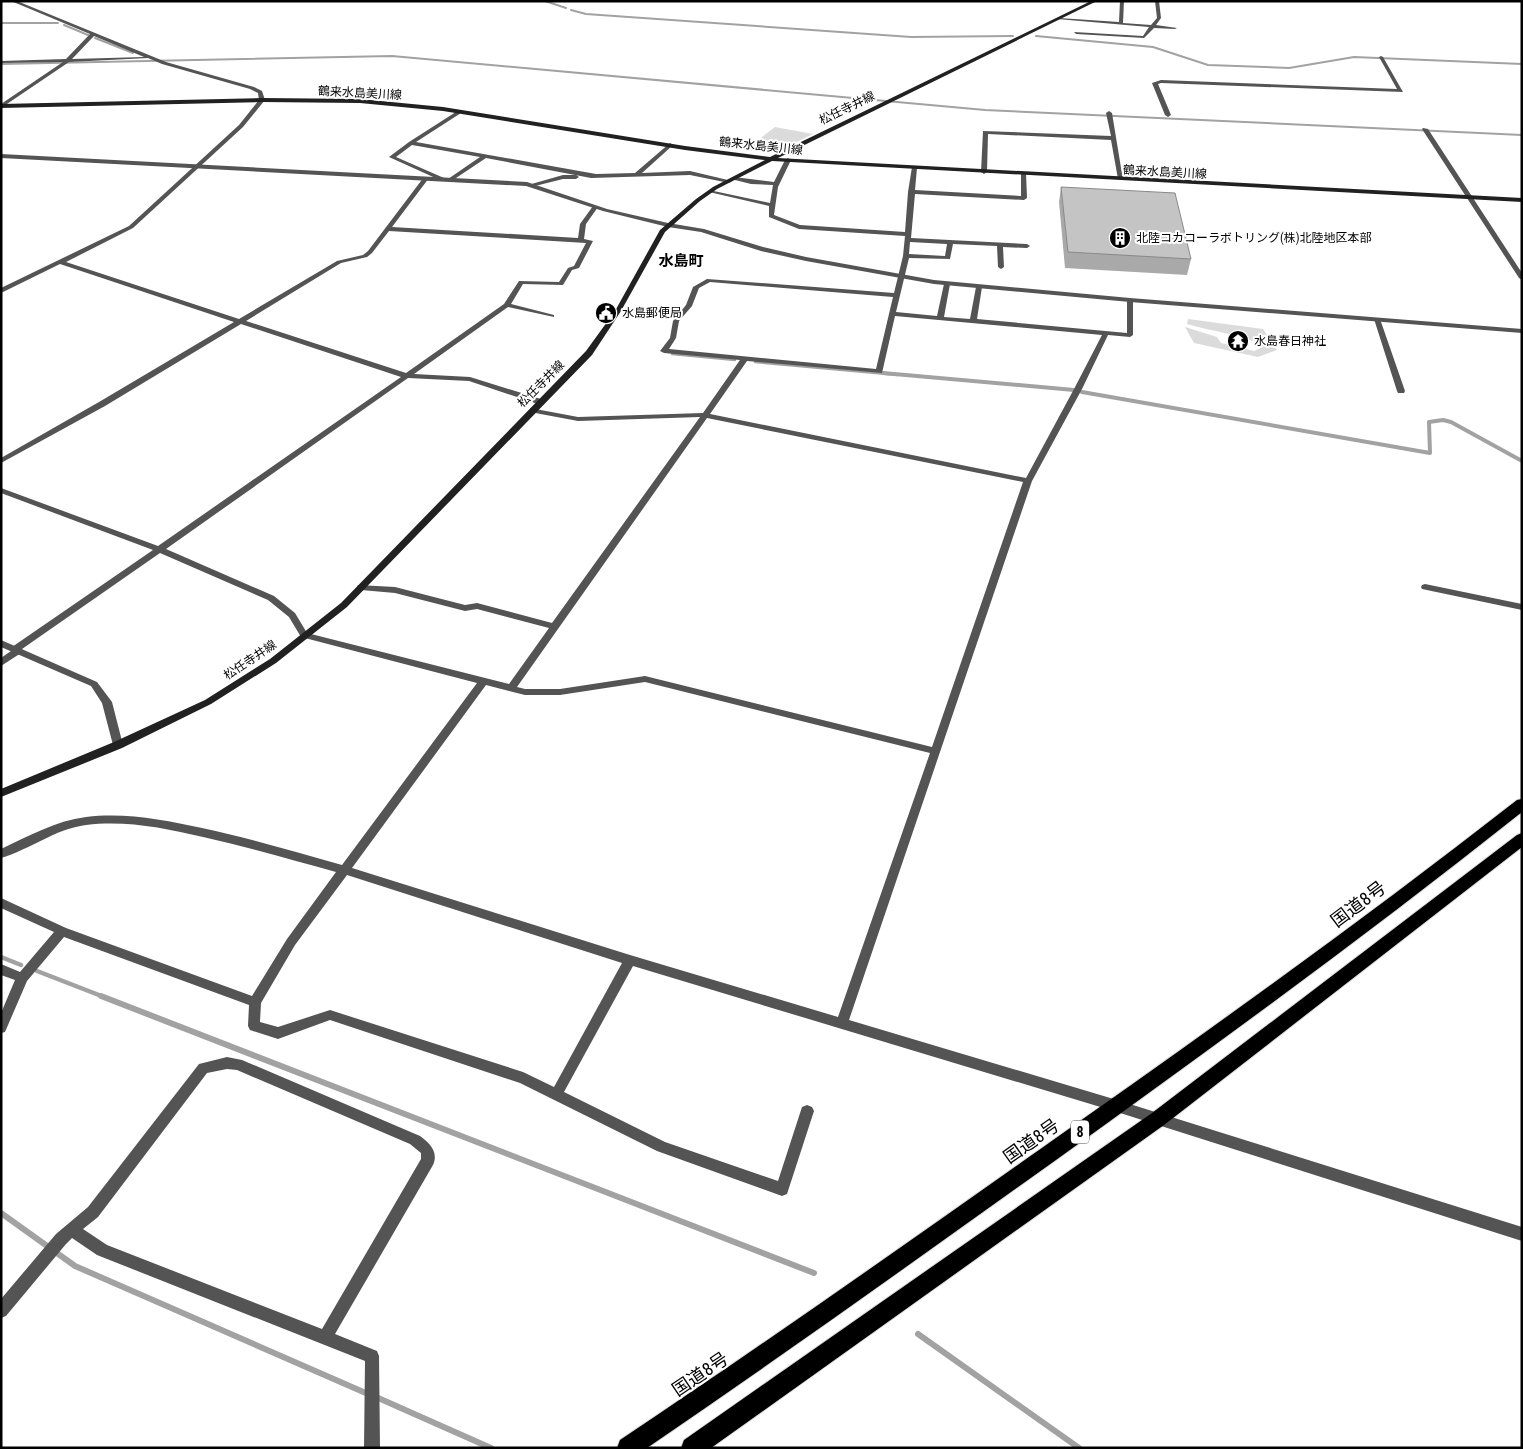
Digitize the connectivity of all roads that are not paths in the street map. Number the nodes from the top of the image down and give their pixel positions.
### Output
1 (13, 1) edge
2 (1095, 1) edge
3 (1122, 1) edge
4 (1158, 1) edge
5 (1059, 19) junction
6 (1078, 22) junction
7 (1121, 24) junction
8 (1153, 26) junction
9 (1175, 28) dead end
10 (92, 35) junction
11 (1381, 58) dead end
12 (154, 59) junction
13 (1, 62) edge
14 (66, 62) junction
15 (262, 100) junction
16 (2, 106) edge
17 (459, 112) junction
18 (1109, 115) dead end
19 (1168, 116) dead end
20 (1426, 131) dead end
21 (1113, 138) junction
22 (411, 143) junction
23 (670, 145) junction
24 (794, 148) junction
25 (1, 156) edge
26 (485, 156) junction
27 (745, 156) junction
28 (771, 159) junction
29 (788, 160) junction
30 (803, 161) junction
31 (198, 166) junction
32 (756, 167) junction
33 (914, 168) junction
34 (984, 172) junction
35 (1024, 174) junction
36 (636, 175) junction
37 (597, 176) junction
38 (426, 178) junction
39 (442, 179) junction
40 (450, 180) junction
41 (731, 180) junction
42 (1121, 180) junction
43 (751, 182) junction
44 (777, 184) junction
45 (531, 185) junction
46 (711, 191) junction
47 (912, 192) junction
48 (740, 198) junction
49 (1469, 198) junction
50 (1522, 200) edge
51 (772, 204) junction
52 (595, 207) junction
53 (668, 225) junction
54 (387, 229) junction
55 (907, 237) junction
56 (581, 240) junction
57 (950, 242) junction
58 (1000, 245) junction
59 (1027, 246) dead end
60 (906, 256) junction
61 (60, 262) junction
62 (1001, 267) dead end
63 (901, 276) junction
64 (1522, 278) edge
65 (947, 284) junction
66 (979, 287) junction
67 (1, 291) edge
68 (897, 295) junction
69 (1130, 300) junction
70 (507, 305) junction
71 (892, 314) junction
72 (552, 316) dead end
73 (940, 318) junction
74 (1377, 319) junction
75 (238, 321) junction
76 (973, 321) junction
77 (1522, 331) edge
78 (1106, 333) junction
79 (745, 359) junction
80 (406, 376) junction
81 (1400, 391) dead end
82 (541, 402) junction
83 (533, 410) junction
84 (706, 414) junction
85 (1, 461) edge
86 (1028, 481) junction
87 (1, 490) edge
88 (157, 549) junction
89 (361, 587) junction
90 (1425, 587) dead end
91 (1522, 607) edge
92 (555, 627) junction
93 (304, 635) junction
94 (1, 643) edge
95 (16, 650) junction
96 (1, 663) edge
97 (483, 682) junction
98 (512, 687) junction
99 (118, 745) junction
100 (935, 751) junction
101 (1, 793) edge
102 (1522, 804) edge
103 (1522, 839) edge
104 (1, 854) edge
105 (344, 870) junction
106 (1, 903) edge
107 (62, 932) junction
108 (630, 960) junction
109 (1, 969) edge
110 (22, 978) junction
111 (255, 1002) junction
112 (842, 1024) junction
113 (1, 1028) edge
114 (556, 1095) junction
115 (1117, 1106) junction
116 (807, 1111) dead end
117 (1158, 1119) junction
118 (66, 1234) junction
119 (1522, 1234) edge
120 (1, 1311) edge
121 (325, 1338) junction
122 (372, 1448) edge
123 (628, 1448) edge
124 (692, 1448) edge

1 - 10 street
2 - 5 main road, 松任寺井線
3 - 7 street
4 - 8 street
5 - 6 street
5 - 24 main road, 松任寺井線
6 - 7 street
6 - 8 street
7 - 8 street
8 - 9 street
10 - 12 street
10 - 14 street
11 - 19 street
12 - 14 street
12 - 15 street
13 - 14 street
14 - 16 street
15 - 16 main road, 鶴来水島美川線
15 - 17 main road, 鶴来水島美川線
15 - 31 street
17 - 22 street
17 - 23 main road, 鶴来水島美川線
18 - 21 street
20 - 49 street
21 - 34 street
21 - 42 street
22 - 26 street
22 - 39 street
23 - 27 main road, 鶴来水島美川線
23 - 36 street
24 - 28 main road, 松任寺井線
24 - 30 main road
25 - 31 street
26 - 37 street
26 - 40 street
27 - 28 main road, 鶴来水島美川線
27 - 32 main road
28 - 29 main road, 鶴来水島美川線
28 - 32 main road, 松任寺井線
29 - 30 main road, 鶴来水島美川線
29 - 44 street
30 - 33 main road, 鶴来水島美川線
31 - 38 street
31 - 61 street
32 - 41 main road, 松任寺井線
33 - 34 main road, 鶴来水島美川線
33 - 47 street
34 - 35 main road, 鶴来水島美川線
35 - 42 main road, 鶴来水島美川線
35 - 47 street
36 - 37 street
36 - 41 street
37 - 45 street
38 - 39 street
38 - 54 street
39 - 40 street
40 - 45 street
41 - 43 street
41 - 46 main road, 松任寺井線
42 - 49 main road, 鶴来水島美川線
43 - 44 street
43 - 48 street
44 - 51 street
45 - 52 street
46 - 48 street
46 - 53 main road, 松任寺井線
47 - 55 street
48 - 51 street
49 - 50 main road, 鶴来水島美川線
49 - 64 street
51 - 55 street
52 - 53 street
52 - 56 street
53 - 63 street
53 - 82 main road, 松任寺井線
54 - 56 street
54 - 75 street
55 - 57 street
55 - 60 street
56 - 70 street
57 - 58 street
57 - 60 street
58 - 59 street
58 - 62 street
60 - 63 street
61 - 67 street
61 - 75 street
63 - 65 street
63 - 68 street
65 - 66 street
65 - 73 street
66 - 69 street
66 - 76 street
68 - 71 street
68 - 79 street
69 - 74 street
69 - 78 street
70 - 72 street
70 - 80 street
71 - 73 street
71 - 79 street
73 - 76 street
74 - 77 street
74 - 81 street
75 - 80 street
75 - 85 street
76 - 78 street
78 - 86 street
79 - 84 street
80 - 82 street
80 - 88 street
82 - 83 main road, 松任寺井線
83 - 84 street
83 - 89 main road, 松任寺井線
84 - 86 street
84 - 92 street
86 - 100 street
87 - 88 street
88 - 93 street
88 - 95 street
89 - 92 street
89 - 93 main road, 松任寺井線
90 - 91 street
92 - 98 street
93 - 97 street
93 - 99 main road, 松任寺井線
94 - 95 street
95 - 96 street
95 - 99 street
97 - 98 street
97 - 105 street
98 - 100 street
99 - 101 main road, 松任寺井線
100 - 112 street
102 - 115 highway, 国道8号 / 8
103 - 117 highway, 8
104 - 105 street
105 - 108 street
105 - 111 street
106 - 107 street
107 - 110 street
107 - 111 street
108 - 112 street
108 - 114 street
109 - 110 street
110 - 113 street
111 - 114 street
112 - 115 street
114 - 116 street
115 - 117 street
115 - 123 highway, 国道8号 / 8
117 - 119 street
117 - 124 highway, 8
118 - 120 street
118 - 121 street
118 - 121 street
121 - 122 street

